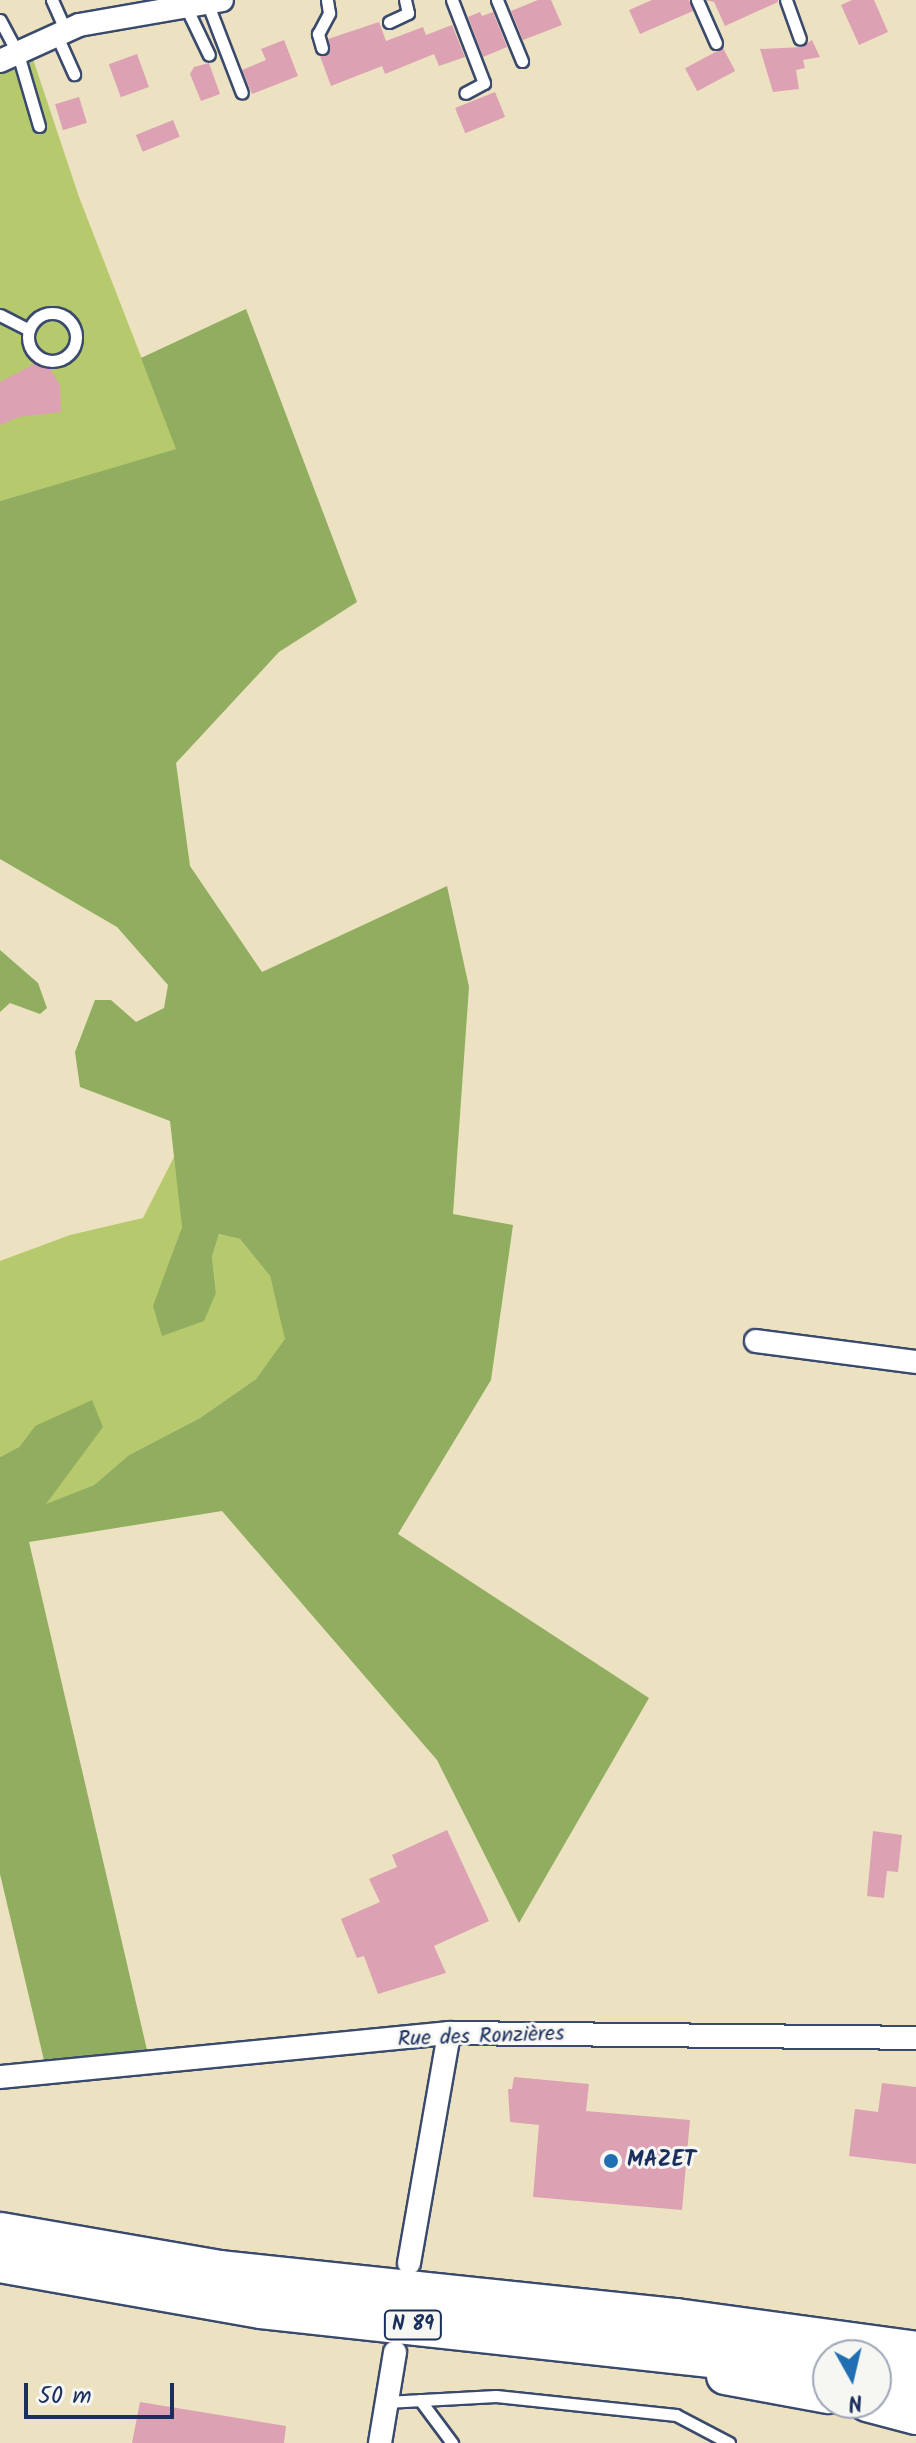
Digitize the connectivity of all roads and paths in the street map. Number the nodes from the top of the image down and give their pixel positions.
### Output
1 (52, 0) edge
2 (327, 0) edge
3 (405, 0) edge
4 (452, 0) edge
5 (497, 0) edge
6 (697, 0) edge
7 (786, 0) edge
8 (186, 2) edge
9 (0, 20) edge
10 (389, 22) dead end
11 (62, 34) junction
12 (800, 39) dead end
13 (716, 43) dead end
14 (322, 48) dead end
15 (209, 55) dead end
16 (6, 56) edge
17 (522, 61) dead end
18 (74, 74) dead end
19 (242, 93) dead end
20 (465, 93) dead end
21 (39, 126) dead end
22 (0, 315) edge
23 (28, 329) junction
24 (756, 1341) dead end
25 (916, 1362) edge
26 (449, 2033) junction
27 (916, 2038) edge
28 (0, 2077) edge
29 (0, 2233) edge
30 (0, 2262) edge
31 (409, 2263) dead end
32 (456, 2330) junction
33 (395, 2352) dead end
34 (916, 2352) edge
35 (812, 2368) edge
36 (892, 2379) edge
37 (916, 2383) edge
38 (812, 2392) edge
39 (420, 2400) junction
40 (386, 2402) junction
41 (892, 2410) edge
42 (916, 2416) edge
43 (380, 2443) edge
44 (452, 2443) edge
45 (729, 2443) edge

1 - 11 lane
2 - 14 lane
3 - 10 lane
4 - 20 lane
5 - 17 lane
6 - 13 lane
7 - 12 lane
8 - 11 street
8 - 15 lane
8 - 19 lane
9 - 16 lane
11 - 16 street
11 - 18 lane
16 - 21 lane
22 - 23 lane
23 - 23 lane
24 - 25 street
26 - 27 street, Rue des Ronzières
26 - 28 street, Rue des Ronzières
26 - 31 street
29 - 34 highway, N 89
30 - 32 highway, N 89
32 - 35 highway, N 89
32 - 38 highway
33 - 40 street
36 - 37 highway
39 - 40 lane
39 - 44 lane
39 - 45 lane
40 - 43 street
41 - 42 highway

